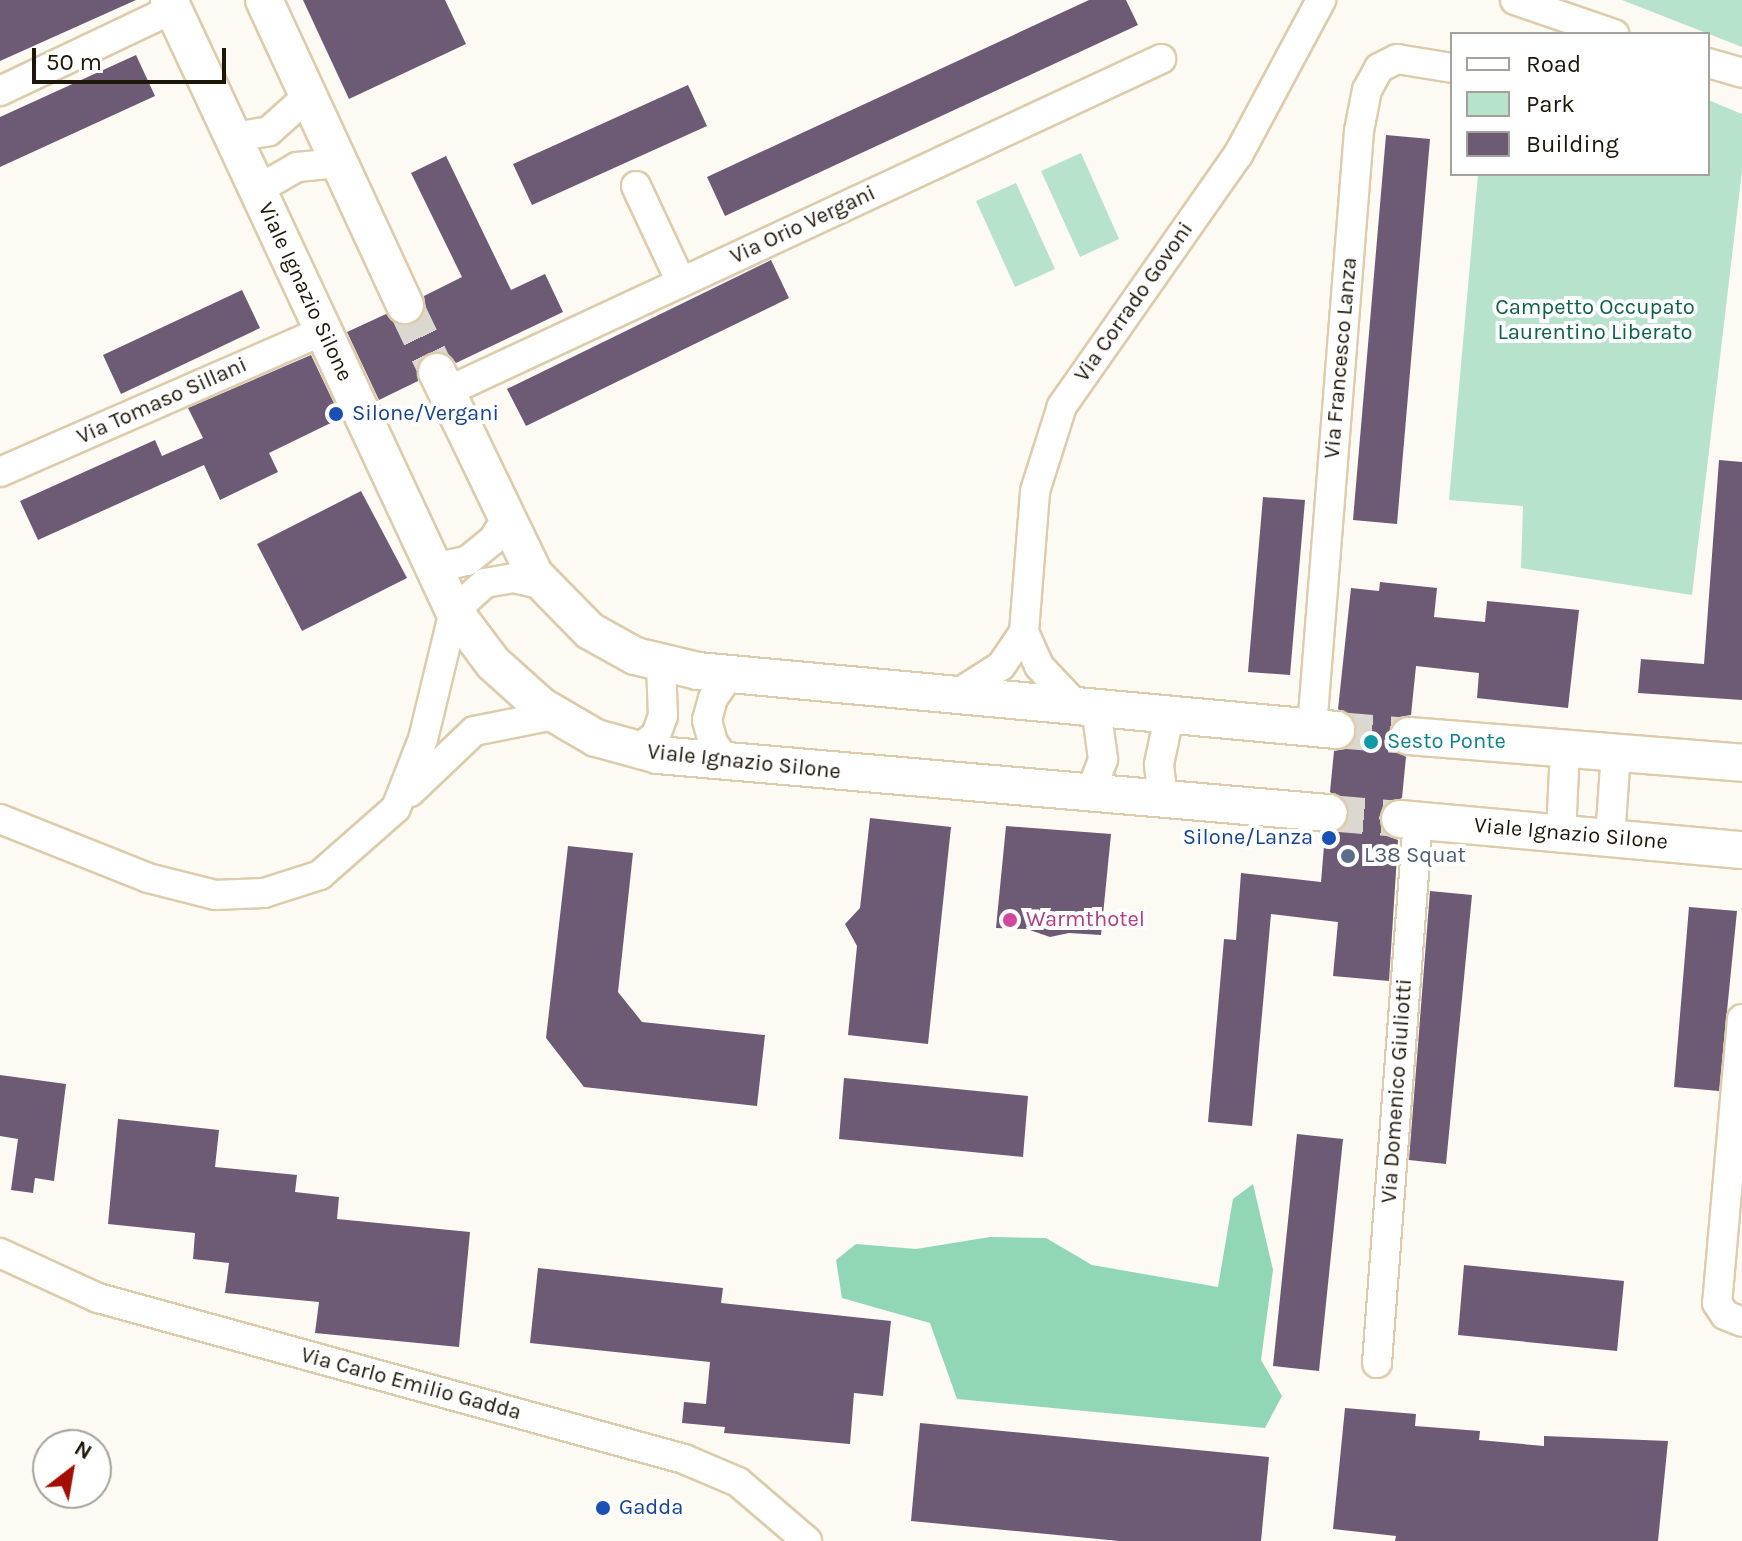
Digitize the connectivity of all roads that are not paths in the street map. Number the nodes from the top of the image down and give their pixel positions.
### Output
1 (264, 0) edge
2 (1321, 0) edge
3 (1515, 0) edge
4 (171, 5) edge
5 (1608, 32) edge
6 (1161, 59) dead end
7 (1710, 64) edge
8 (1450, 68) edge
9 (1742, 73) edge
10 (0, 91) edge
11 (308, 96) junction
12 (233, 137) junction
13 (339, 163) junction
14 (636, 186) dead end
15 (257, 190) junction
16 (681, 282) junction
17 (405, 305) tunnel mouth
18 (325, 330) junction
19 (442, 382) joint
20 (0, 472) edge
21 (505, 521) junction
22 (433, 568) junction
23 (541, 584) junction
24 (454, 611) junction
25 (1024, 632) junction
26 (661, 665) junction
27 (730, 674) junction
28 (957, 694) junction
29 (1085, 705) junction
30 (555, 715) junction
31 (1169, 717) junction
32 (1324, 729) joint
33 (1409, 736) tunnel mouth
34 (1565, 748) junction
35 (637, 750) junction
36 (1616, 752) junction
37 (1742, 763) edge
38 (730, 765) junction
39 (1091, 791) junction
40 (1163, 798) junction
41 (396, 808) junction
42 (1328, 813) tunnel mouth
43 (0, 819) edge
44 (1409, 820) joint
45 (1561, 834) junction
46 (1610, 838) junction
47 (1742, 850) edge
48 (1742, 1019) edge
49 (0, 1253) edge
50 (1742, 1322) edge
51 (1377, 1363) dead end
52 (807, 1541) edge

1 - 11 street
2 - 25 street, Via Corrado Govoni
3 - 5 street
4 - 10 street
4 - 12 street, Viale Ignazio Silone
6 - 16 street, Via Orio Vergani
7 - 9 street
8 - 32 street, Via Francesco Lanza
11 - 12 street
11 - 13 street
12 - 15 street, Viale Ignazio Silone
13 - 15 street
13 - 17 street
14 - 16 street
15 - 18 street, Viale Ignazio Silone
16 - 19 street, Via Orio Vergani
18 - 20 street, Via Tomaso Sillani
18 - 22 street, Viale Ignazio Silone
19 - 21 street
21 - 22 street
21 - 23 street
22 - 24 street, Viale Ignazio Silone
23 - 24 street
23 - 26 street
24 - 30 street, Viale Ignazio Silone
24 - 41 street
25 - 28 street, Via Corrado Govoni
25 - 29 street, Via Corrado Govoni
26 - 27 street
26 - 35 street
27 - 28 street
27 - 38 street
28 - 29 street
29 - 31 street
29 - 39 street
30 - 35 street, Viale Ignazio Silone
30 - 41 street
31 - 32 street
31 - 40 street
33 - 34 street
34 - 36 street
34 - 45 street
35 - 38 street, Viale Ignazio Silone
36 - 37 street
36 - 46 street
38 - 39 street, Viale Ignazio Silone
39 - 40 street, Viale Ignazio Silone
40 - 42 street, Viale Ignazio Silone
41 - 43 street
44 - 45 street, Viale Ignazio Silone
44 - 51 street, Via Domenico Giuliotti
45 - 46 street, Viale Ignazio Silone
46 - 47 street, Viale Ignazio Silone
48 - 50 street
49 - 52 street, Via Carlo Emilio Gadda

